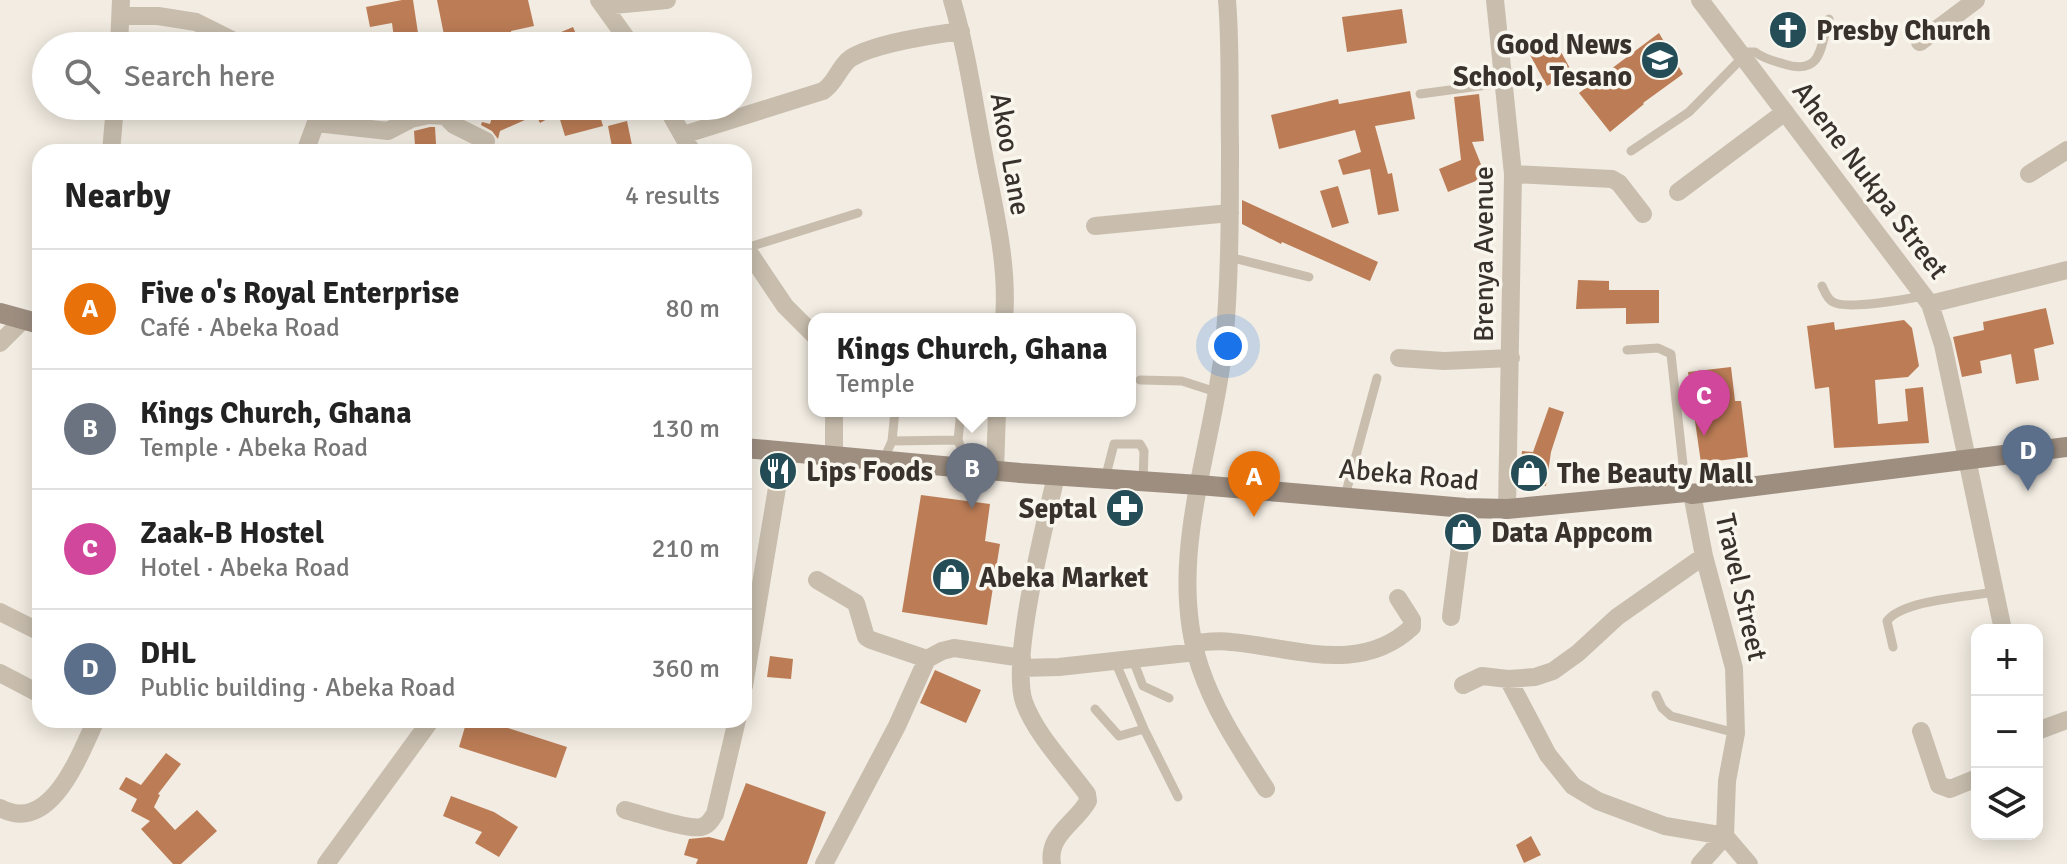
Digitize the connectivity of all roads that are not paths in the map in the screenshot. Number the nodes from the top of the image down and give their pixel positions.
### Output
1 (667, 0) edge
2 (952, 0) edge
3 (1227, 0) edge
4 (1495, 0) edge
5 (1700, 0) edge
6 (1976, 0) edge
7 (601, 3) edge
8 (121, 8) edge
9 (1829, 19) dead end
10 (961, 31) junction
11 (120, 32) edge
12 (216, 32) edge
13 (622, 32) edge
14 (1920, 42) dead end
15 (1741, 57) junction
16 (1502, 83) junction
17 (1420, 94) dead end
18 (1785, 112) junction
19 (752, 119) edge
20 (114, 120) edge
21 (317, 120) edge
22 (343, 120) edge
23 (409, 120) edge
24 (449, 120) edge
25 (672, 120) edge
26 (750, 120) edge
27 (486, 141) dead end
28 (112, 144) edge
29 (308, 144) edge
30 (683, 144) edge
31 (689, 144) edge
32 (2067, 150) edge
33 (1631, 151) dead end
34 (1513, 174) junction
35 (2029, 174) dead end
36 (1678, 192) dead end
37 (858, 213) dead end
38 (1230, 213) junction
39 (1643, 214) dead end
40 (1095, 226) dead end
41 (752, 244) edge
42 (752, 256) edge
43 (1229, 257) junction
44 (2067, 270) edge
45 (1309, 277) dead end
46 (1822, 286) dead end
47 (1927, 300) junction
48 (0, 313) edge
49 (1004, 313) edge
50 (31, 322) edge
51 (808, 329) edge
52 (0, 343) edge
53 (1627, 350) dead end
54 (1399, 358) dead end
55 (1511, 358) junction
56 (1377, 378) dead end
57 (1140, 380) dead end
58 (1216, 392) junction
59 (834, 417) edge
60 (894, 417) edge
61 (960, 417) edge
62 (997, 417) edge
63 (958, 440) junction
64 (892, 441) junction
65 (2067, 447) edge
66 (752, 449) edge
67 (783, 452) junction
68 (834, 457) junction
69 (1966, 460) junction
70 (883, 461) junction
71 (969, 468) junction
72 (995, 471) junction
73 (1056, 476) junction
74 (1105, 479) junction
75 (1143, 481) junction
76 (1199, 485) junction
77 (1689, 493) junction
78 (1345, 496) junction
79 (1465, 508) junction
80 (1507, 509) junction
81 (1704, 556) junction
82 (817, 580) dead end
83 (1994, 592) junction
84 (1398, 598) dead end
85 (0, 612) edge
86 (1451, 617) dead end
87 (2002, 624) edge
88 (32, 628) edge
89 (752, 638) edge
90 (1195, 647) junction
91 (1893, 647) dead end
92 (927, 659) junction
93 (1124, 660) junction
94 (1022, 663) junction
95 (0, 673) edge
96 (1508, 679) junction
97 (1463, 685) dead end
98 (32, 690) edge
99 (1656, 695) dead end
100 (1169, 698) dead end
101 (1095, 709) dead end
102 (2067, 720) edge
103 (90, 728) edge
104 (425, 728) edge
105 (735, 728) edge
106 (1144, 729) junction
107 (2043, 729) edge
108 (1921, 731) dead end
109 (1736, 733) junction
110 (1971, 780) edge
111 (1266, 789) dead end
112 (1178, 797) dead end
113 (0, 808) edge
114 (625, 810) dead end
115 (1725, 836) junction
116 (829, 862) edge
117 (326, 864) edge
118 (1052, 864) edge
119 (1700, 864) edge
120 (1749, 864) edge

1 - 7 street
2 - 10 street, Akoo Lane
3 - 38 street
4 - 16 street, Brenya Avenue
5 - 15 street, Ahene Nukpa Street
6 - 14 street
7 - 13 street
8 - 11 street
8 - 12 street
9 - 15 lane
10 - 19 street
10 - 49 street, Akoo Lane
15 - 18 street, Ahene Nukpa Street
15 - 33 lane
16 - 17 lane
16 - 34 street, Brenya Avenue
18 - 36 street
18 - 47 street, Ahene Nukpa Street
20 - 28 street
21 - 29 street
22 - 23 street
24 - 27 street
25 - 30 street
26 - 31 street
32 - 35 street
34 - 39 street
34 - 55 street, Brenya Avenue
37 - 41 lane
38 - 40 street
38 - 43 street
42 - 51 street
43 - 45 lane
43 - 58 street
44 - 47 street
46 - 47 lane
47 - 69 street, Ahene Nukpa Street
48 - 50 street
50 - 52 street
53 - 77 lane
54 - 55 street
55 - 80 street, Brenya Avenue
56 - 78 lane
57 - 58 lane
58 - 76 street
59 - 68 street
60 - 64 lane
61 - 63 lane
62 - 72 street
63 - 64 lane
63 - 71 lane
64 - 70 lane
65 - 69 street, Abeka Road
66 - 67 street, Abeka Road
67 - 68 street, Abeka Road
67 - 89 street
68 - 70 street, Abeka Road
69 - 77 street, Abeka Road
69 - 83 street, Ahene Nukpa Street
70 - 71 street, Abeka Road
71 - 72 street, Abeka Road
72 - 73 street, Abeka Road
73 - 74 street, Abeka Road
73 - 94 street
74 - 75 street, Abeka Road
74 - 75 lane
75 - 76 street, Abeka Road
76 - 78 street, Abeka Road
76 - 90 street
77 - 80 street, Abeka Road
77 - 81 street, Travel Street
78 - 79 street, Abeka Road
79 - 80 street, Abeka Road
79 - 86 street
81 - 96 street
81 - 109 street, Travel Street
82 - 92 street
83 - 87 street, Ahene Nukpa Street
83 - 91 lane
84 - 90 street
85 - 88 street
90 - 93 street
90 - 111 street
92 - 94 street
92 - 116 street
93 - 94 street
93 - 100 lane
93 - 106 lane
94 - 118 street
95 - 98 street
96 - 97 street
96 - 115 street
99 - 109 lane
101 - 106 lane
102 - 107 street
103 - 113 street
104 - 117 street
105 - 114 street
106 - 112 lane
108 - 110 street
109 - 115 street, Travel Street
115 - 119 street
115 - 120 street

